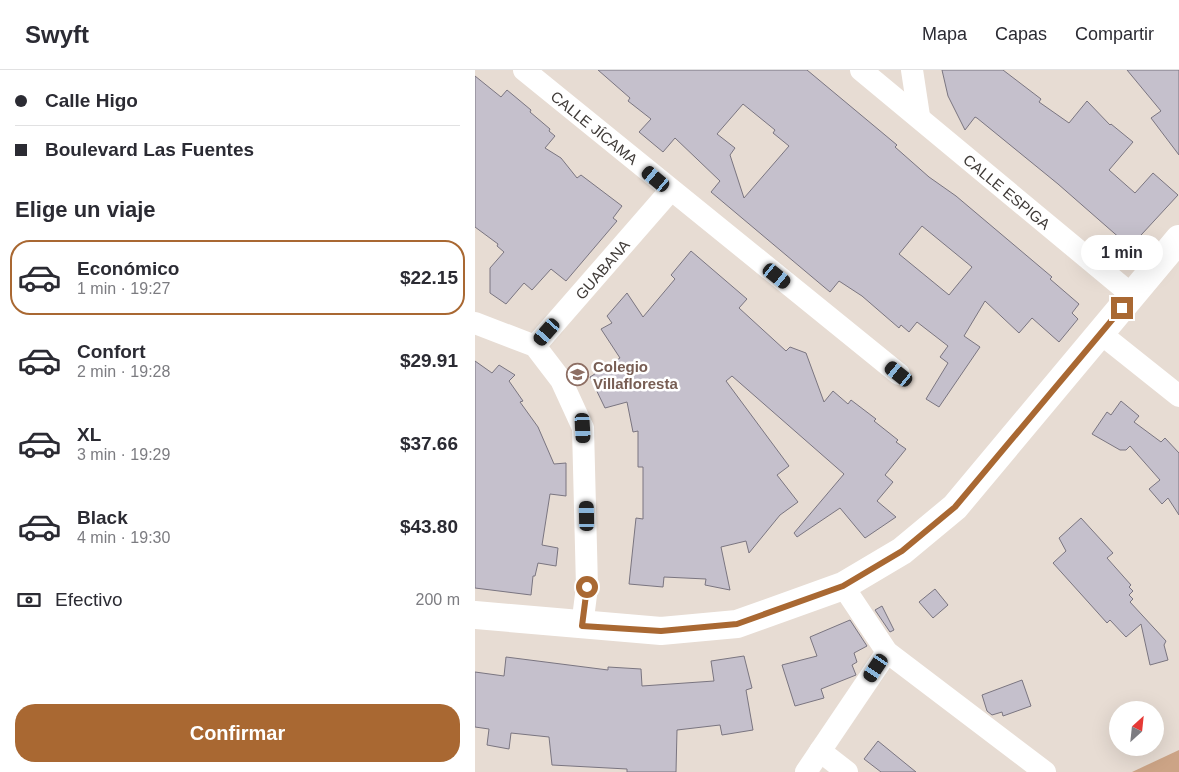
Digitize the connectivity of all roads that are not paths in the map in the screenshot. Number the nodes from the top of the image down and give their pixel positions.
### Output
1 (524, 70) edge
2 (861, 70) edge
3 (912, 70) edge
4 (919, 116) junction
5 (670, 191) junction
6 (1179, 238) edge
7 (1132, 295) junction
8 (476, 317) edge
9 (1100, 334) junction
10 (535, 346) junction
11 (899, 374) dead end
12 (1179, 396) edge
13 (843, 586) junction
14 (475, 615) edge
15 (582, 626) junction
16 (887, 652) junction
17 (820, 751) junction
18 (806, 772) edge
19 (847, 772) edge
20 (1045, 772) edge

1 - 5 street, CALLE JÍCAMA
2 - 4 street, CALLE ESPIGA
3 - 4 street
4 - 7 street, CALLE ESPIGA
5 - 10 street, GUABANA
5 - 11 street, CALLE JÍCAMA
6 - 7 street
7 - 9 street
8 - 10 street
9 - 12 street
9 - 13 street
10 - 15 street
13 - 15 street
13 - 16 street
14 - 15 street
16 - 17 street
16 - 20 street
17 - 18 street
17 - 19 street

